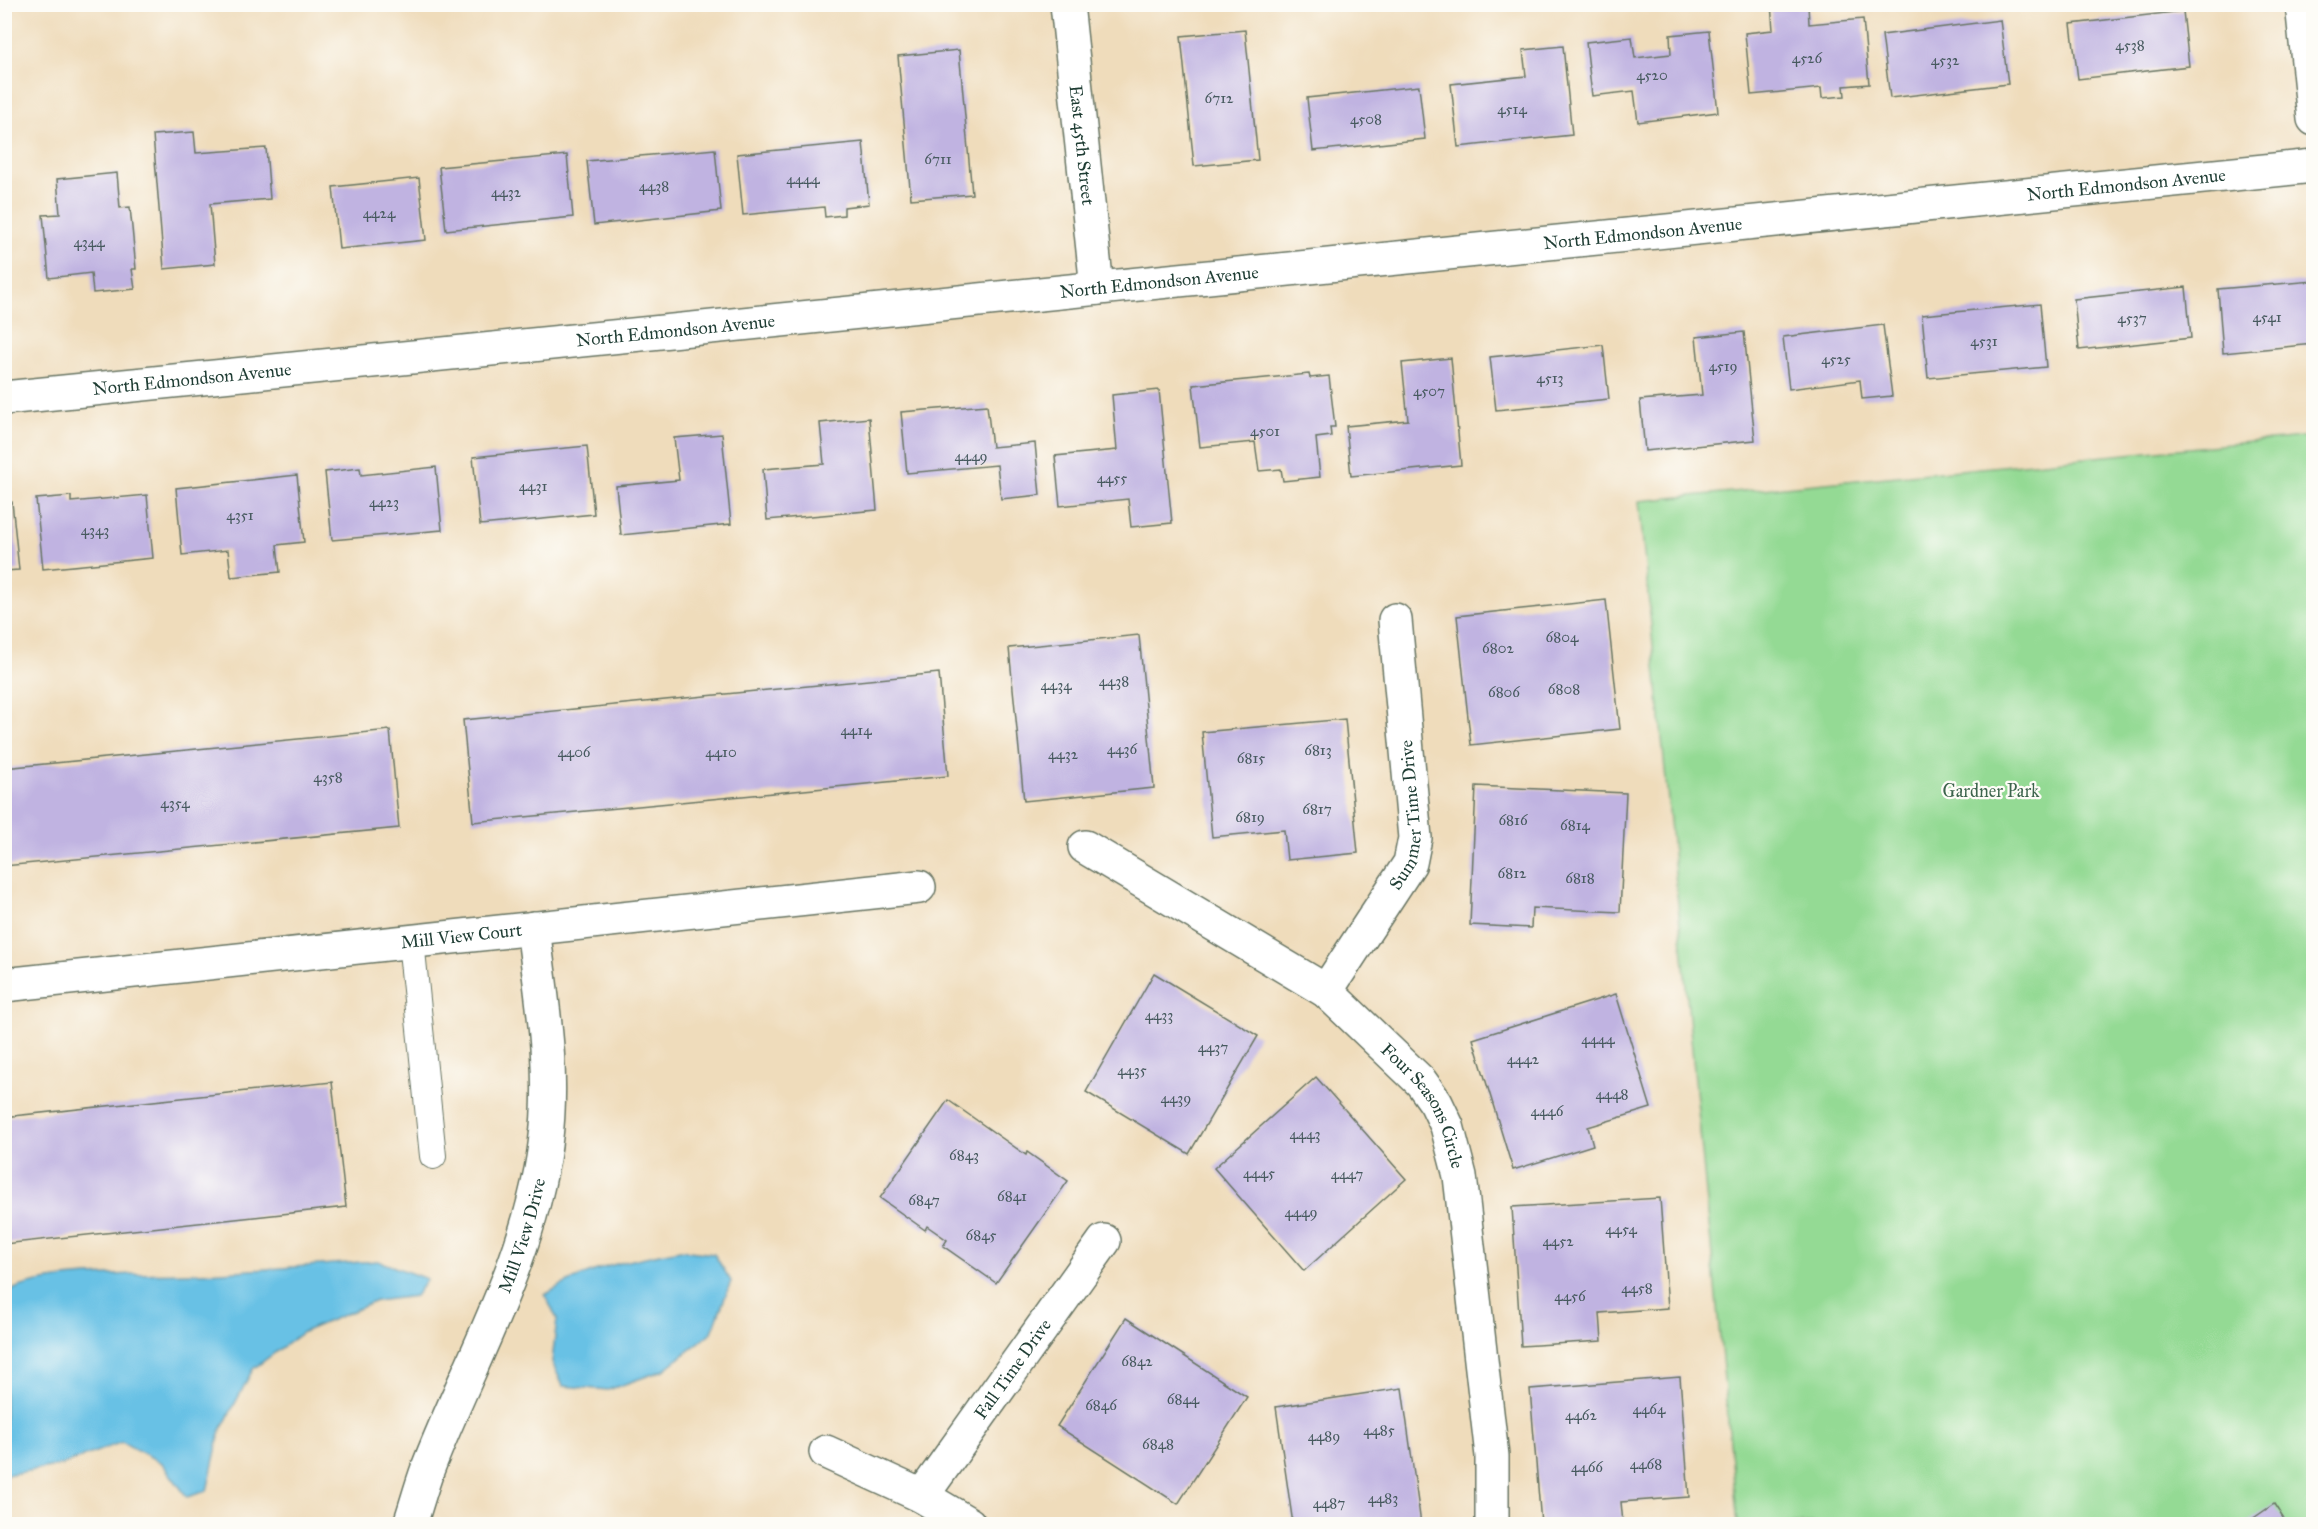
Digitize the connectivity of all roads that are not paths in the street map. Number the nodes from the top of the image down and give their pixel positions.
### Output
1 (1067, 4) edge
2 (2302, 4) edge
3 (2313, 119) edge
4 (2313, 166) edge
5 (1097, 288) junction
6 (4, 398) edge
7 (1395, 620) dead end
8 (1085, 847) dead end
9 (919, 887) dead end
10 (532, 928) junction
11 (411, 941) junction
12 (4, 985) edge
13 (1326, 991) junction
14 (433, 1156) dead end
15 (1104, 1241) dead end
16 (826, 1452) dead end
17 (922, 1496) junction
18 (410, 1524) edge
19 (969, 1524) edge
20 (1492, 1524) edge

1 - 5 street, East 45th Street
2 - 3 street
4 - 5 street, North Edmondson Avenue
5 - 6 street, North Edmondson Avenue
7 - 13 street, Summer Time Drive
8 - 13 street, Four Seasons Circle
9 - 10 street, Mill View Court
10 - 11 street, Mill View Court
10 - 18 street, Mill View Drive
11 - 12 street, Mill View Court
11 - 14 lane
13 - 20 street, Four Seasons Circle
15 - 17 street, Fall Time Drive
16 - 17 street
17 - 19 street

